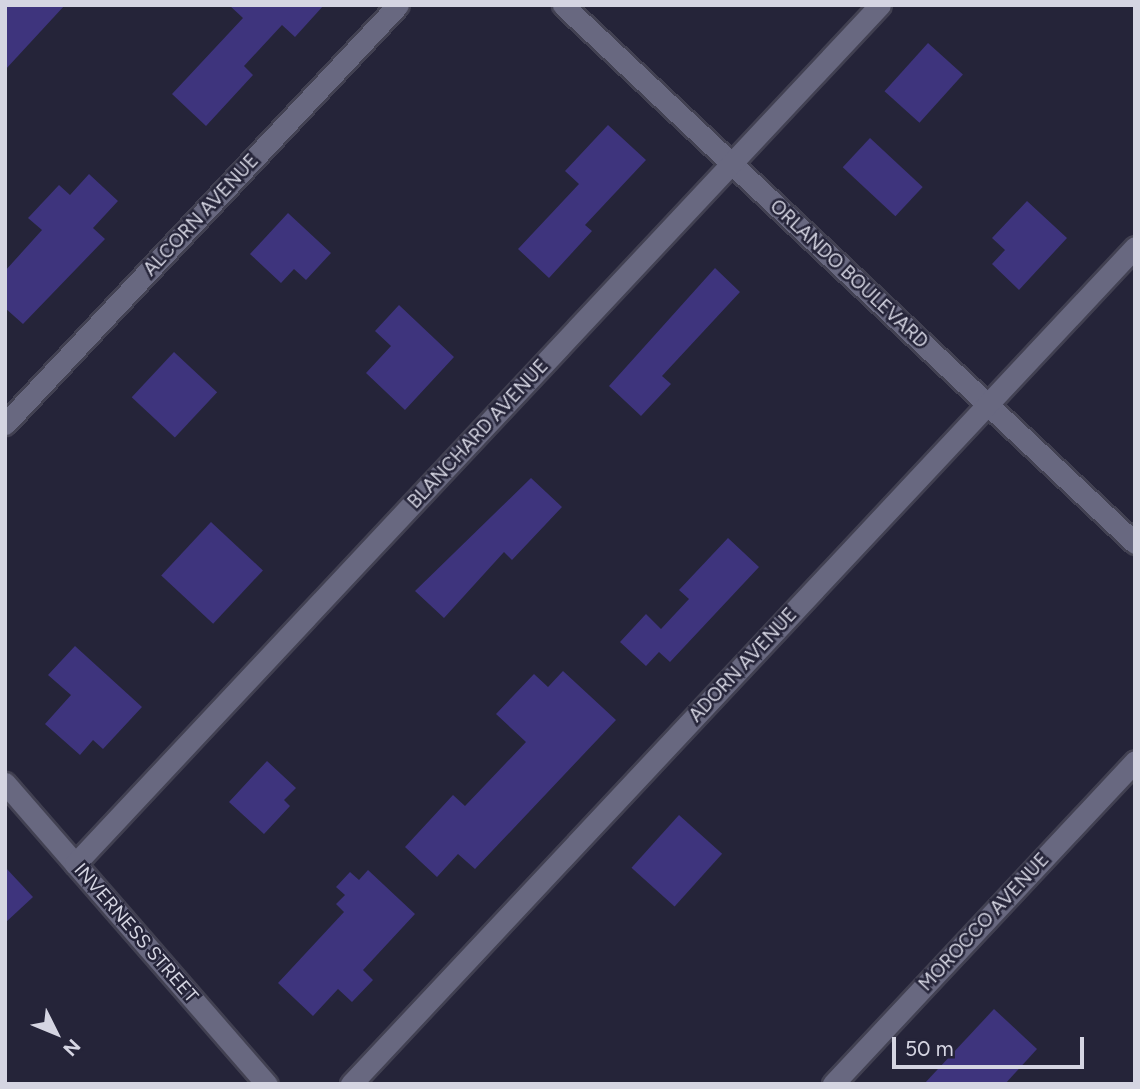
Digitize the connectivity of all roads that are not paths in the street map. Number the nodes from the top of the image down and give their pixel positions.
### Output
1 (398, 5) edge
2 (563, 5) edge
3 (880, 5) edge
4 (731, 163) junction
5 (1135, 247) edge
6 (987, 404) junction
7 (5, 424) edge
8 (1135, 543) edge
9 (1135, 761) edge
10 (5, 783) edge
11 (75, 864) junction
12 (267, 1084) edge
13 (351, 1084) edge
14 (833, 1084) edge

1 - 7 street, ALCORN AVENUE
2 - 4 street, ORLANDO BOULEVARD
3 - 4 street, BLANCHARD AVENUE
4 - 6 street, ORLANDO BOULEVARD
4 - 11 street, BLANCHARD AVENUE
5 - 6 street, ADORN AVENUE
6 - 8 street, ORLANDO BOULEVARD
6 - 13 street, ADORN AVENUE
9 - 14 street, MOROCCO AVENUE
10 - 11 street, INVERNESS STREET
11 - 12 street, INVERNESS STREET

